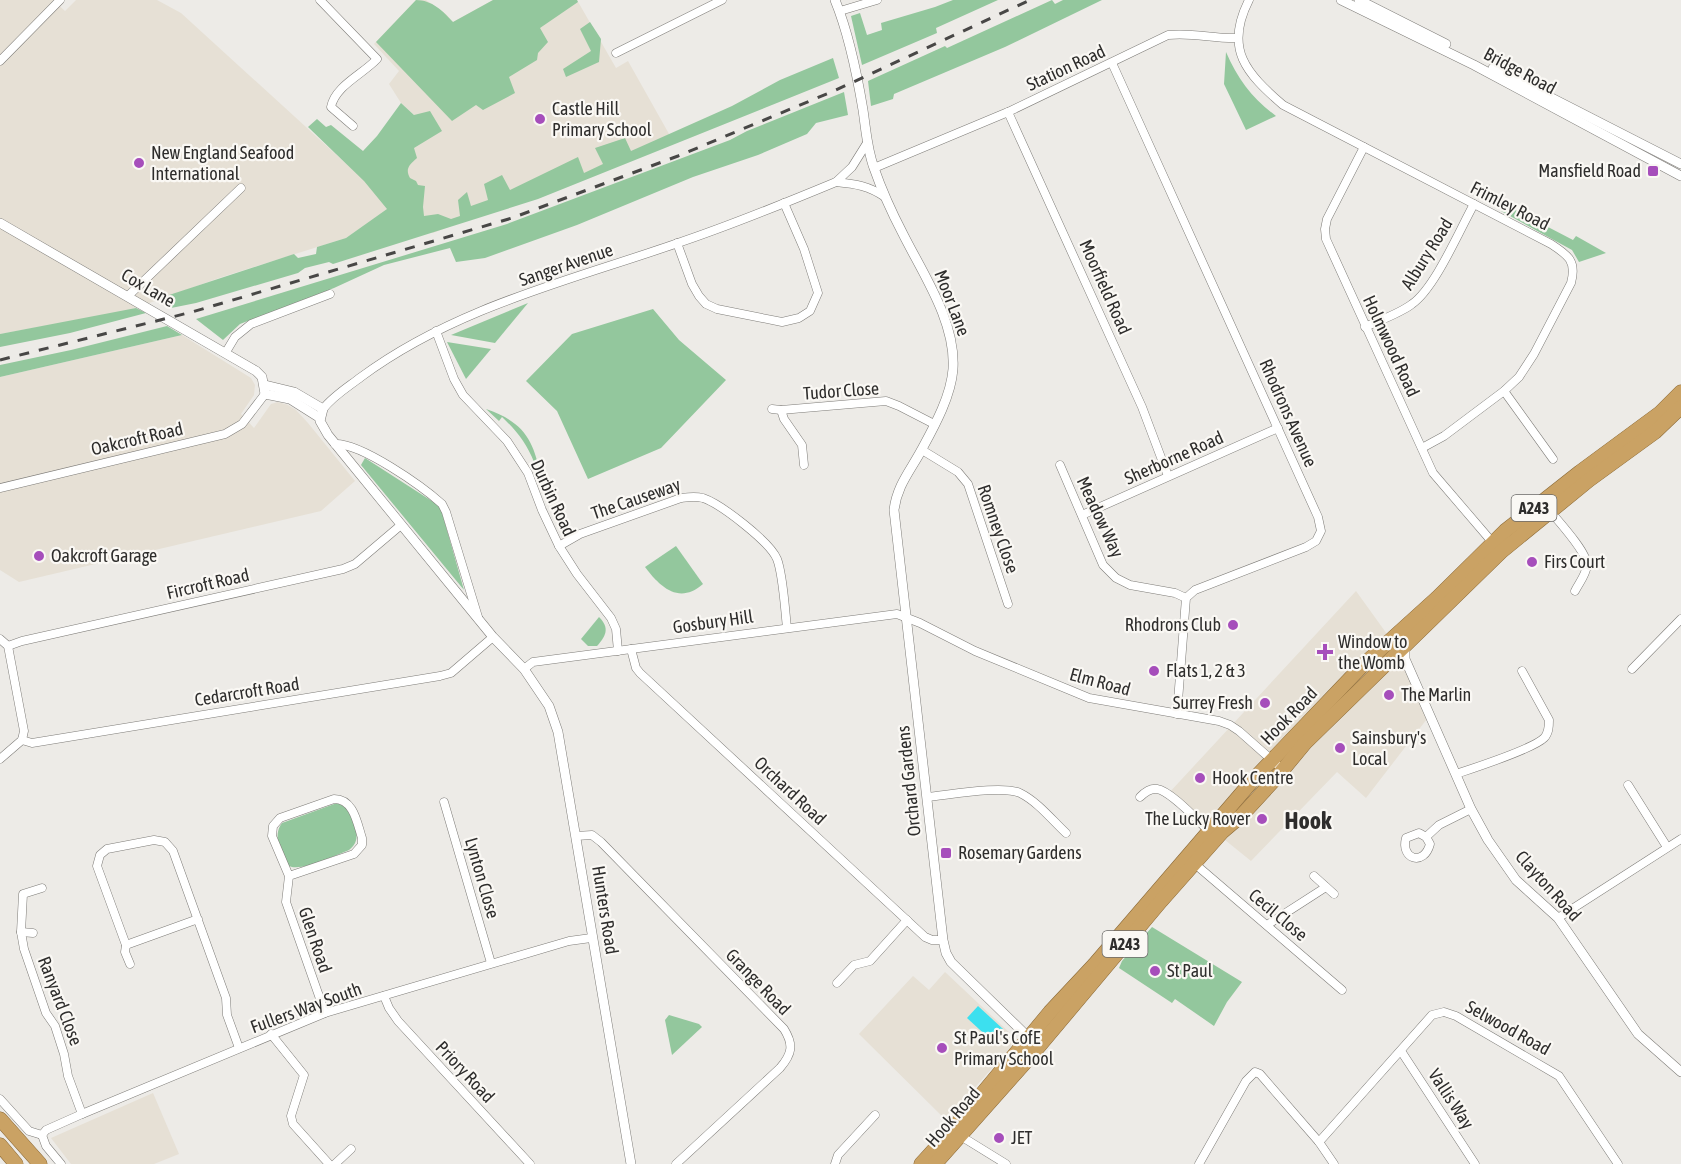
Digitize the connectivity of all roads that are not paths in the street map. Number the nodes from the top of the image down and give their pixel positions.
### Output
1 (60, 0) edge
2 (320, 0) edge
3 (722, 0) edge
4 (835, 0) edge
5 (877, 0) edge
6 (1249, 0) edge
7 (1359, 0) edge
8 (1347, 1) edge
9 (840, 11) junction
10 (1238, 38) junction
11 (616, 53) dead end
12 (0, 61) edge
13 (1112, 63) junction
14 (1008, 112) junction
15 (352, 126) dead end
16 (867, 143) junction
17 (1364, 147) junction
18 (1681, 164) edge
19 (874, 168) junction
20 (1681, 176) edge
21 (837, 182) junction
22 (241, 188) dead end
23 (885, 198) junction
24 (784, 202) junction
25 (1474, 204) junction
26 (0, 224) edge
27 (677, 243) junction
28 (330, 294) dead end
29 (128, 296) junction
30 (1365, 327) junction
31 (436, 330) junction
32 (226, 352) junction
33 (265, 389) junction
34 (1504, 391) junction
35 (1681, 392) edge
36 (1681, 407) edge
37 (322, 414) junction
38 (934, 424) junction
39 (1278, 428) junction
40 (335, 444) junction
41 (1422, 448) junction
42 (922, 450) junction
43 (1553, 459) dead end
44 (804, 465) dead end
45 (1060, 465) dead end
46 (1168, 476) junction
47 (0, 488) edge
48 (1550, 511) junction
49 (1082, 515) junction
50 (401, 525) junction
51 (1493, 543) junction
52 (559, 546) junction
53 (1575, 591) dead end
54 (1186, 598) junction
55 (1008, 604) dead end
56 (478, 618) junction
57 (907, 619) junction
58 (1681, 619) edge
59 (787, 628) junction
60 (493, 637) junction
61 (0, 639) edge
62 (1401, 640) junction
63 (8, 646) junction
64 (631, 649) junction
65 (618, 651) junction
66 (524, 669) junction
67 (1632, 669) dead end
68 (1522, 671) dead end
69 (1177, 714) junction
70 (22, 740) junction
71 (0, 759) edge
72 (1277, 764) junction
73 (1456, 774) junction
74 (1628, 784) dead end
75 (927, 797) junction
76 (1140, 797) dead end
77 (444, 802) dead end
78 (1471, 809) junction
79 (1209, 831) junction
80 (1066, 833) dead end
81 (576, 836) junction
82 (1426, 837) dead end
83 (1681, 839) edge
84 (1667, 847) junction
85 (1195, 864) junction
86 (289, 876) junction
87 (1314, 876) dead end
88 (1326, 886) junction
89 (42, 888) dead end
90 (1334, 894) dead end
91 (1558, 918) junction
92 (198, 919) junction
93 (907, 920) junction
94 (1267, 925) junction
95 (21, 932) junction
96 (33, 933) dead end
97 (591, 938) junction
98 (943, 939) junction
99 (126, 945) junction
100 (491, 963) junction
101 (130, 964) dead end
102 (837, 983) dead end
103 (1342, 990) dead end
104 (384, 996) junction
105 (325, 1013) junction
106 (271, 1034) junction
107 (1029, 1038) junction
108 (239, 1048) junction
109 (1401, 1051) junction
110 (1679, 1068) edge
111 (0, 1099) edge
112 (82, 1114) junction
113 (875, 1114) dead end
114 (0, 1119) edge
115 (956, 1134) junction
116 (42, 1135) junction
117 (1319, 1142) junction
118 (0, 1147) edge
119 (351, 1149) dead end
120 (16, 1164) edge
121 (40, 1164) edge
122 (61, 1164) edge
123 (329, 1164) edge
124 (335, 1164) edge
125 (530, 1164) edge
126 (632, 1164) edge
127 (676, 1164) edge
128 (835, 1164) edge
129 (921, 1164) edge
130 (935, 1164) edge
131 (1006, 1164) edge
132 (1199, 1164) edge
133 (1334, 1164) edge
134 (1476, 1164) edge
135 (1618, 1164) edge

1 - 12 street
2 - 15 street
3 - 11 street
4 - 9 street, Moor Lane
5 - 9 street
6 - 10 street
7 - 18 street, Bridge Road
8 - 20 street, Bridge Road
9 - 16 street, Moor Lane
10 - 13 street, Station Road
10 - 17 street, Frimley Road
13 - 14 street, Station Road
13 - 39 street, Rhodrons Avenue
14 - 19 street, Station Road
14 - 46 street, Moorfield Road
16 - 19 street, Moor Lane
16 - 21 street, Sanger Avenue
17 - 25 street, Frimley Road
17 - 30 street, Holmwood Road
19 - 23 street, Moor Lane
21 - 23 street, Sanger Avenue
21 - 24 street, Sanger Avenue
22 - 29 street
23 - 38 street, Moor Lane
24 - 27 street, Sanger Avenue
24 - 27 street
25 - 30 street, Albury Road
25 - 34 street, Frimley Road
26 - 29 street, Cox Lane
27 - 31 street, Sanger Avenue
28 - 32 street
29 - 32 street, Cox Lane
30 - 41 street, Holmwood Road
31 - 37 street, Sanger Avenue
31 - 52 street, Durbin Road
32 - 33 street, Cox Lane
33 - 37 street
33 - 47 street, Oakcroft Road
34 - 41 street, Frimley Road
34 - 43 street
35 - 51 highway, Hook Road / A243
36 - 48 highway, Hook Road / A243
37 - 40 street
38 - 42 street, Moor Lane
38 - 44 street, Tudor Close
39 - 46 street, Sherborne Road
39 - 54 street, Rhodrons Avenue
40 - 50 street
40 - 56 street
41 - 51 street, Holmwood Road
42 - 55 street, Romney Close
42 - 57 street, Moor Lane
45 - 49 street, Meadow Way
46 - 49 street, Sherborne Road
48 - 53 street
48 - 62 highway, Hook Road / A243
49 - 54 street, Meadow Way
50 - 56 street
50 - 63 street, Fircroft Road
51 - 62 highway, Hook Road / A243
52 - 59 street, The Causeway
52 - 65 street, Durbin Road
54 - 69 street
56 - 60 street
57 - 59 street, Gosbury Hill
57 - 69 street, Elm Road
57 - 75 street, Orchard Gardens
58 - 67 street
59 - 64 street, Gosbury Hill
60 - 66 street
60 - 70 street, Cedarcroft Road
61 - 63 street
62 - 72 highway, Hook Road / A243
62 - 73 street, Clayton Road
63 - 70 street
64 - 65 street, Gosbury Hill
64 - 93 street, Orchard Road
65 - 66 street, Gosbury Hill
66 - 81 street, Hunters Road
68 - 73 street
69 - 72 street, Elm Road
70 - 71 street
72 - 79 highway, Hook Road
72 - 85 highway, Hook Road / A243
73 - 78 street, Clayton Road
74 - 84 street
75 - 80 street
75 - 98 street, Orchard Gardens
76 - 79 street
77 - 100 street, Lynton Close
78 - 82 street
78 - 91 street, Clayton Road
79 - 107 highway, Hook Road
81 - 97 street, Hunters Road
81 - 127 street, Grange Road
83 - 84 street
84 - 91 street
85 - 94 street, Cecil Close
85 - 115 highway, Hook Road / A243
86 - 86 street, Glen Road
86 - 105 street, Glen Road
87 - 88 street
88 - 90 street
88 - 94 street
89 - 95 street, Ranyard Close
91 - 110 street, Clayton Road
92 - 99 street
92 - 99 street
92 - 108 street
93 - 98 street, Orchard Road
93 - 102 street
94 - 103 street, Cecil Close
95 - 96 street, Ranyard Close
95 - 112 street, Ranyard Close
97 - 100 street, Fullers Way South
97 - 126 street, Hunters Road
98 - 107 street, Orchard Gardens
99 - 101 street
100 - 104 street, Fullers Way South
104 - 105 street, Fullers Way South
104 - 125 street, Priory Road
105 - 106 street, Fullers Way South
106 - 108 street, Fullers Way South
106 - 123 street
107 - 115 highway, Hook Road
108 - 112 street, Fullers Way South
109 - 117 street, Selwood Road
109 - 134 street, Vallis Way
109 - 135 street, Selwood Road
111 - 116 street
112 - 116 street, Fullers Way South
113 - 128 street
114 - 121 highway
115 - 129 highway, Hook Road
115 - 130 highway, Hook Road / A243
115 - 131 street
116 - 122 street
117 - 132 street
117 - 133 street
118 - 120 highway
119 - 124 street

